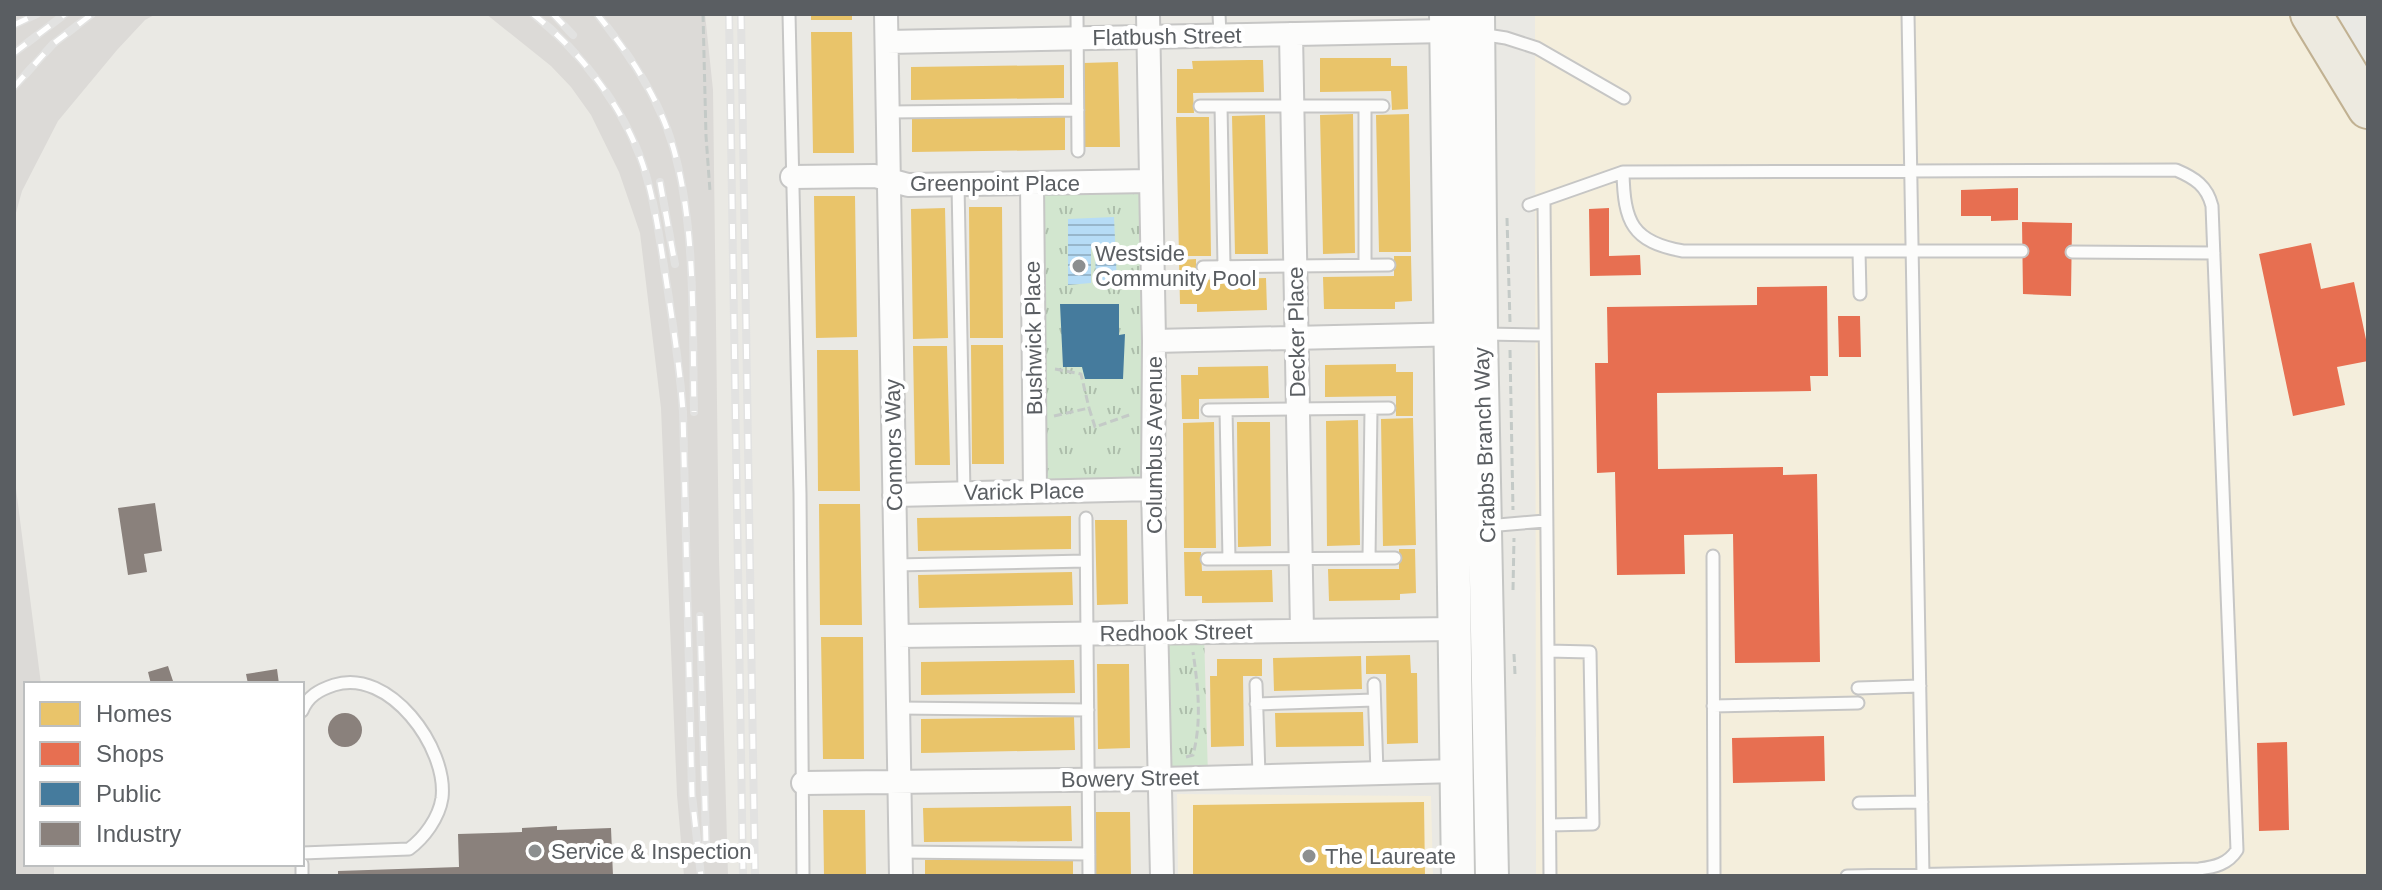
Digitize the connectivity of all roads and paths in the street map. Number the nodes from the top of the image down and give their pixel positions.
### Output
1 (703, 14) edge
2 (789, 14) edge
3 (886, 14) edge
4 (1077, 14) edge
5 (1908, 14) edge
6 (2311, 14) edge
7 (2333, 14) edge
8 (1446, 23) edge
9 (1220, 24) edge
10 (1479, 24) edge
11 (1148, 25) edge
12 (1291, 34) junction
13 (1077, 38) junction
14 (887, 42) junction
15 (2348, 75) junction
16 (1624, 98) dead end
17 (1293, 105) junction
18 (1200, 106) dead end
19 (1221, 106) junction
20 (1365, 106) junction
21 (1383, 106) dead end
22 (2368, 108) edge
23 (1078, 110) junction
24 (888, 112) junction
25 (1078, 151) dead end
26 (1912, 171) junction
27 (1623, 172) junction
28 (792, 177) junction
29 (889, 181) junction
30 (1150, 181) junction
31 (1032, 184) junction
32 (958, 185) junction
33 (710, 191) dead end
34 (1544, 200) junction
35 (1529, 205) dead end
36 (1507, 211) dead end
37 (1913, 250) junction
38 (1859, 251) junction
39 (2022, 251) dead end
40 (2072, 252) dead end
41 (2214, 253) junction
42 (1365, 265) junction
43 (1389, 265) dead end
44 (1224, 266) junction
45 (1295, 266) junction
46 (1203, 267) dead end
47 (1860, 294) dead end
48 (1496, 334) junction
49 (1449, 335) junction
50 (1544, 335) junction
51 (1296, 339) junction
52 (1154, 341) junction
53 (1051, 369) dead end
54 (1089, 408) junction
55 (1389, 408) dead end
56 (1371, 409) junction
57 (1208, 410) dead end
58 (1226, 410) junction
59 (1298, 410) junction
60 (1132, 414) dead end
61 (1052, 417) dead end
62 (1153, 489) junction
63 (1035, 491) junction
64 (964, 492) junction
65 (894, 495) junction
66 (1086, 518) dead end
67 (1545, 521) junction
68 (1500, 525) junction
69 (1713, 556) dead end
70 (1300, 558) junction
71 (1369, 558) junction
72 (1395, 558) dead end
73 (1207, 559) dead end
74 (1229, 559) junction
75 (1086, 561) junction
76 (895, 565) junction
77 (1513, 598) dead end
78 (1455, 629) junction
79 (1302, 630) junction
80 (1158, 632) junction
81 (1088, 633) junction
82 (897, 636) junction
83 (1514, 650) dead end
84 (1548, 651) junction
85 (1193, 652) dead end
86 (1515, 683) dead end
87 (1256, 684) dead end
88 (1374, 684) dead end
89 (1920, 686) junction
90 (1858, 688) dead end
91 (1374, 700) junction
92 (1858, 703) dead end
93 (1256, 704) junction
94 (1713, 706) junction
95 (304, 708) edge
96 (898, 708) junction
97 (1088, 710) junction
98 (1184, 764) dead end
99 (1457, 771) junction
100 (1377, 772) junction
101 (1259, 775) junction
102 (1088, 778) junction
103 (1161, 779) junction
104 (899, 780) junction
105 (803, 783) junction
106 (1922, 802) junction
107 (1859, 803) dead end
108 (1550, 825) junction
109 (900, 852) junction
110 (304, 853) edge
111 (1089, 854) junction
112 (1923, 875) edge
113 (803, 876) edge
114 (901, 876) edge
115 (1089, 876) edge
116 (1162, 876) edge
117 (1458, 876) edge
118 (1492, 876) edge
119 (1550, 876) edge
120 (1714, 876) edge
121 (1847, 876) edge

1 - 33 path
2 - 28 lane
3 - 14 street, Connors Way
4 - 13 lane
5 - 26 lane
6 - 15 highway
7 - 15 highway
8 - 12 street, Flatbush Street
8 - 49 main road, Crabbs Branch Way
9 - 11 street, Flatbush Street
9 - 12 street, Flatbush Street
10 - 16 lane
10 - 48 main road, Crabbs Branch Way
11 - 13 street, Flatbush Street
11 - 30 street, Columbus Avenue
12 - 17 street, Decker Place
13 - 14 street, Flatbush Street
13 - 23 lane
14 - 24 street, Connors Way
15 - 22 highway
17 - 19 lane
17 - 20 lane
17 - 45 street, Decker Place
18 - 19 lane
19 - 44 lane
20 - 21 lane
20 - 42 lane
23 - 24 lane
23 - 25 lane
24 - 29 street, Connors Way
26 - 27 lane
26 - 37 lane
26 - 41 lane
27 - 34 lane
27 - 38 lane
28 - 29 street, Greenpoint Place
28 - 105 lane
29 - 32 street, Greenpoint Place
29 - 65 street, Connors Way
30 - 31 street, Greenpoint Place
30 - 52 street, Columbus Avenue
31 - 32 street, Greenpoint Place
31 - 63 street, Bushwick Place
32 - 64 lane
34 - 35 lane
34 - 50 lane
36 - 48 path
37 - 38 lane
37 - 39 lane
37 - 89 lane
38 - 47 lane
40 - 41 lane
41 - 112 lane
42 - 43 lane
42 - 45 lane
44 - 45 lane
44 - 46 lane
45 - 51 street, Decker Place
48 - 49 street
48 - 50 lane
48 - 68 main road, Crabbs Branch Way
48 - 68 path
49 - 51 street
49 - 78 main road, Crabbs Branch Way
50 - 67 lane
51 - 52 street
51 - 59 street, Decker Place
52 - 62 street, Columbus Avenue
53 - 54 path
54 - 60 path
54 - 61 path
55 - 56 lane
56 - 59 lane
56 - 71 lane
57 - 58 lane
58 - 59 lane
58 - 74 lane
59 - 70 street, Decker Place
62 - 63 street, Varick Place
62 - 80 street, Columbus Avenue
63 - 64 street, Varick Place
64 - 65 street, Varick Place
65 - 76 street, Connors Way
66 - 75 lane
67 - 68 lane
67 - 84 lane
68 - 77 path
68 - 118 main road, Crabbs Branch Way
69 - 94 lane
70 - 71 lane
70 - 74 lane
70 - 79 street, Decker Place
71 - 72 lane
73 - 74 lane
75 - 76 lane
75 - 81 lane
76 - 82 street, Connors Way
78 - 79 street, Redhook Street
78 - 99 main road, Crabbs Branch Way
79 - 80 street, Redhook Street
80 - 81 street, Redhook Street
80 - 103 street, Columbus Avenue
81 - 82 street, Redhook Street
81 - 97 lane
82 - 96 street, Connors Way
83 - 86 path
84 - 108 lane
84 - 108 lane
85 - 98 path
87 - 93 lane
88 - 91 lane
89 - 90 lane
89 - 106 lane
91 - 93 lane
91 - 100 lane
92 - 94 lane
93 - 101 lane
94 - 120 lane
95 - 110 lane
96 - 97 lane
96 - 104 street, Connors Way
97 - 102 lane
99 - 100 street, Bowery Street
99 - 117 main road, Crabbs Branch Way
100 - 101 street, Bowery Street
101 - 103 street, Bowery Street
102 - 103 street, Bowery Street
102 - 104 street, Bowery Street
102 - 111 lane
103 - 116 street, Columbus Avenue
104 - 105 street, Bowery Street
104 - 109 street, Connors Way
105 - 113 lane
106 - 107 lane
106 - 112 lane
108 - 119 lane
109 - 111 lane
109 - 114 street, Connors Way
111 - 115 lane
112 - 121 lane

